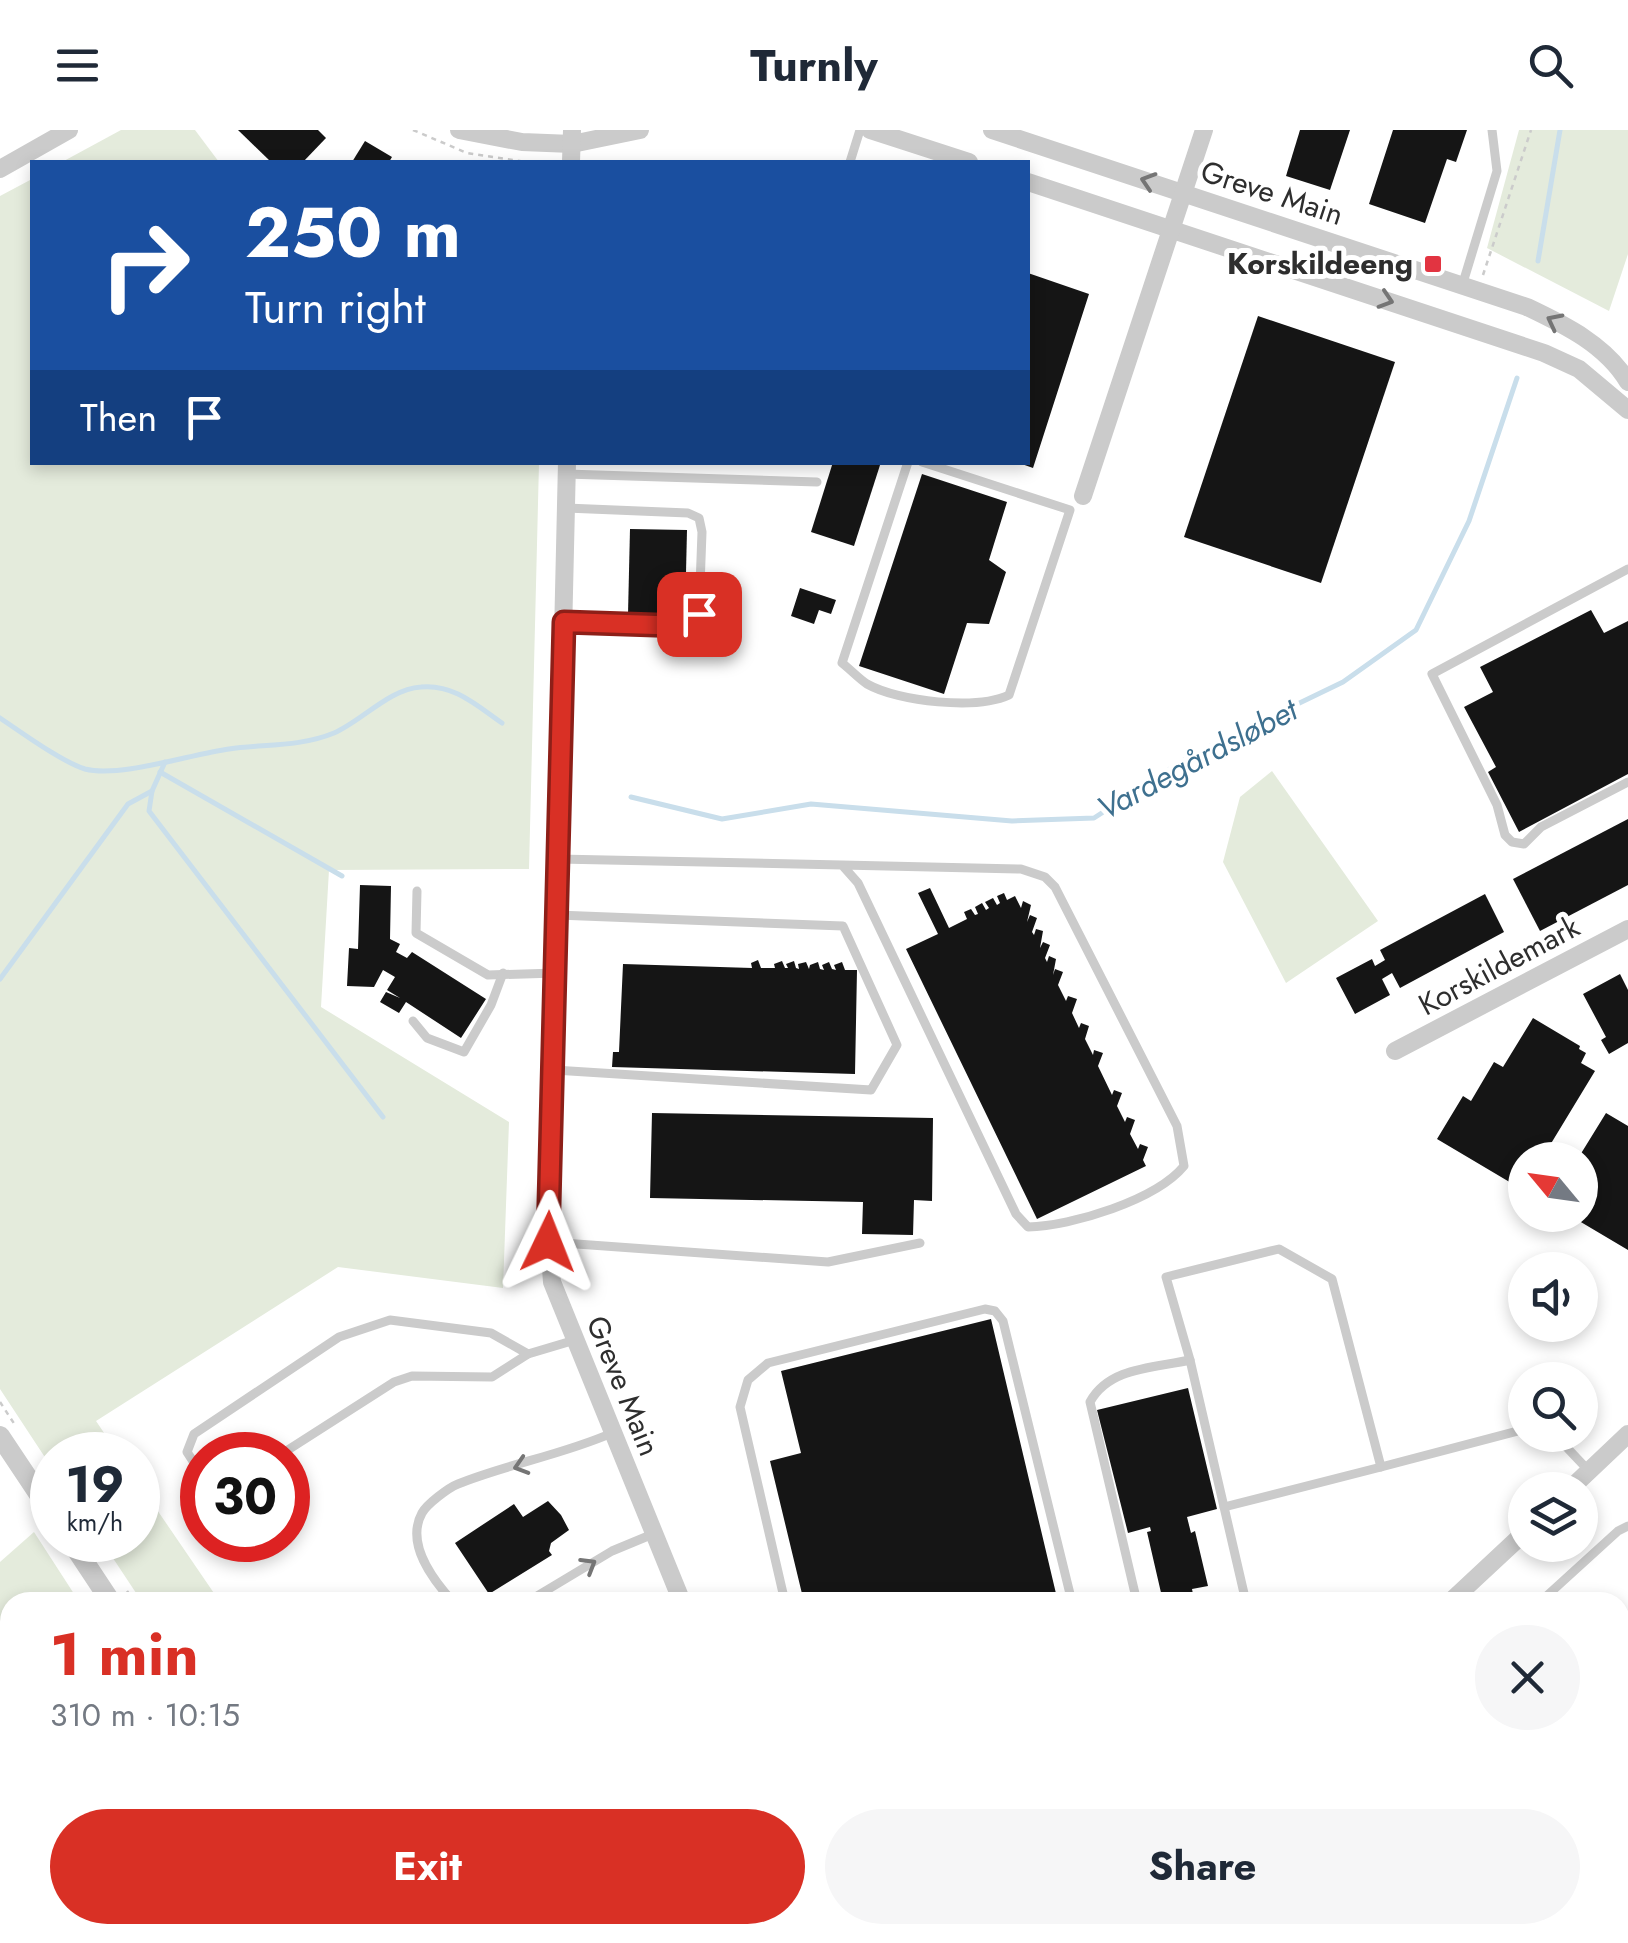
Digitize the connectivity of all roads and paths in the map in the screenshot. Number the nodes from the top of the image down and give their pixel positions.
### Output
1 (70, 130) edge
2 (459, 130) edge
3 (640, 130) edge
4 (860, 130) edge
5 (870, 130) edge
6 (992, 130) edge
7 (1204, 130) edge
8 (1492, 130) edge
9 (1531, 130) edge
10 (571, 145) edge
11 (851, 160) edge
12 (963, 160) edge
13 (0, 169) edge
14 (1030, 183) edge
15 (1183, 193) junction
16 (1172, 229) junction
17 (1470, 288) junction
18 (1628, 382) edge
19 (1628, 410) edge
20 (907, 465) edge
21 (931, 465) edge
22 (566, 468) edge
23 (817, 482) dead end
24 (1083, 496) joint
25 (566, 508) junction
26 (1070, 510) junction
27 (1628, 569) edge
28 (564, 622) junction
29 (1628, 782) edge
30 (558, 859) junction
31 (842, 865) junction
32 (417, 891) dead end
33 (557, 916) junction
34 (1626, 933) edge
35 (556, 972) junction
36 (503, 973) junction
37 (414, 1020) dead end
38 (1395, 1052) dead end
39 (553, 1070) junction
40 (548, 1242) junction
41 (920, 1242) dead end
42 (574, 1340) junction
43 (528, 1354) junction
44 (1190, 1360) junction
45 (197, 1432) edge
46 (612, 1433) junction
47 (1508, 1434) edge
48 (1628, 1434) edge
49 (0, 1436) edge
50 (310, 1436) edge
51 (1571, 1452) edge
52 (1381, 1467) junction
53 (1589, 1471) joint
54 (30, 1481) edge
55 (1224, 1507) junction
56 (1628, 1526) edge
57 (653, 1534) junction
58 (1508, 1548) edge
59 (85, 1562) edge
60 (104, 1592) edge
61 (446, 1592) edge
62 (544, 1592) edge
63 (678, 1592) edge
64 (783, 1592) edge
65 (1070, 1592) edge
66 (1135, 1592) edge
67 (1244, 1592) edge
68 (1461, 1592) edge
69 (1551, 1592) edge

1 - 13 street
2 - 10 street
3 - 10 street
4 - 11 lane
5 - 12 street
15 -> 6 street, Greve Main
7 - 15 street
8 - 17 lane
9 - 17 path
14 - 16 street
15 - 16 street
15 - 17 street, Greve Main
16 -> 19 street
16 - 24 street
18 -> 17 street, Greve Main
20 - 26 lane
21 - 26 lane
22 - 23 lane
22 - 25 street, Greve Main
24 - 26 lane
25 - 28 street, Greve Main
25 - 28 lane
27 - 29 lane
28 - 30 street, Greve Main
30 - 31 lane
30 - 33 street, Greve Main
31 - 31 lane
32 - 36 lane
33 - 35 street, Greve Main
33 - 39 lane
34 - 38 street, Korskildemark
35 - 36 lane
35 - 39 street, Greve Main
36 - 37 lane
39 - 40 street, Greve Main
40 - 41 lane
40 - 42 street, Greve Main
42 - 43 lane
42 - 46 street, Greve Main
43 - 45 lane
43 - 50 lane
44 - 52 lane
44 - 55 lane
44 - 66 lane
46 - 57 street, Greve Main
46 -> 61 lane
47 - 52 lane
48 - 53 street
49 - 54 street
51 - 53 lane
52 - 55 lane
55 - 67 lane
56 - 69 lane
62 -> 57 lane
57 - 63 street, Greve Main
58 - 68 street
59 - 60 street
64 - 65 lane

